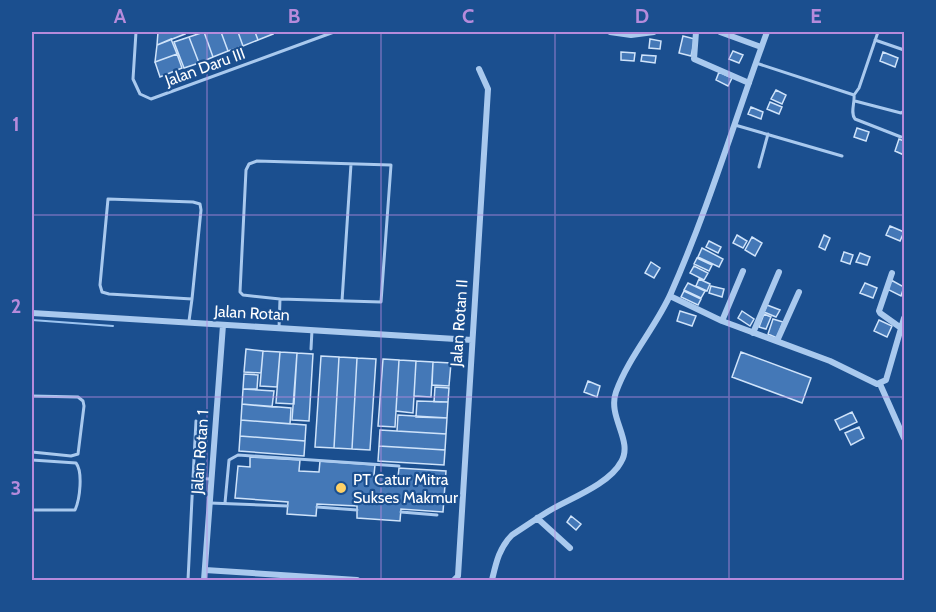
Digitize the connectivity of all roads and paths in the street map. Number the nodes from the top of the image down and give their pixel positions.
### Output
1 (136, 32) edge
2 (333, 32) edge
3 (610, 32) edge
4 (654, 32) edge
5 (696, 32) edge
6 (720, 32) edge
7 (767, 32) edge
8 (878, 32) edge
9 (875, 40) junction
10 (761, 47) junction
11 (904, 50) edge
12 (756, 63) junction
13 (479, 69) dead end
14 (749, 82) junction
15 (854, 95) junction
16 (855, 101) junction
17 (904, 111) edge
18 (735, 125) junction
19 (768, 134) junction
20 (901, 137) dead end
21 (842, 156) dead end
22 (351, 164) junction
23 (759, 166) dead end
24 (743, 271) dead end
25 (779, 272) dead end
26 (892, 273) dead end
27 (799, 292) dead end
28 (670, 296) junction
29 (192, 299) junction
30 (280, 299) junction
31 (342, 301) junction
32 (32, 313) edge
33 (904, 318) edge
34 (722, 321) junction
35 (189, 323) junction
36 (223, 325) junction
37 (279, 328) junction
38 (901, 328) junction
39 (312, 330) junction
40 (753, 333) junction
41 (472, 340) junction
42 (777, 341) junction
43 (311, 349) dead end
44 (880, 384) junction
45 (32, 396) edge
46 (196, 421) dead end
47 (904, 438) edge
48 (32, 452) edge
49 (32, 460) edge
50 (399, 466) dead end
51 (193, 477) junction
52 (212, 479) junction
53 (210, 503) junction
54 (225, 503) junction
55 (288, 506) dead end
56 (317, 507) dead end
57 (32, 510) edge
58 (357, 510) dead end
59 (401, 512) dead end
60 (437, 515) dead end
61 (537, 518) junction
62 (570, 548) dead end
63 (205, 570) junction
64 (188, 580) edge
65 (204, 580) edge
66 (357, 580) edge
67 (454, 580) edge
68 (492, 580) edge

1 - 2 lane, Jalan Daru III
3 - 4 street
5 - 14 street
6 - 10 street
7 - 10 street
8 - 9 lane
9 - 11 lane
9 - 15 lane
10 - 12 street
12 - 14 street
12 - 15 lane
13 - 41 street, Jalan Rotan II
14 - 18 street
15 - 16 lane
16 - 17 lane
16 - 20 lane
18 - 19 lane
18 - 28 street
19 - 21 lane
19 - 23 lane
22 - 30 lane
22 - 31 lane
22 - 31 lane
24 - 34 street
25 - 40 street
26 - 38 street
27 - 42 street
28 - 34 street
28 - 61 street
29 - 29 lane
29 - 35 lane
30 - 31 lane
30 - 37 lane
32 - 35 street, Jalan Rotan
33 - 38 street
34 - 40 street
35 - 36 street, Jalan Rotan
36 - 37 street, Jalan Rotan
36 - 52 street, Jalan Rotan 1
37 - 39 street, Jalan Rotan
38 - 44 street
39 - 41 street, Jalan Rotan
39 - 43 lane
40 - 42 street
41 - 67 street, Jalan Rotan II
42 - 44 street
44 - 47 street
45 - 48 lane
46 - 51 lane
49 - 57 lane
50 - 54 lane
51 - 52 lane
51 - 64 lane
52 - 53 street, Jalan Rotan 1
53 - 54 lane
53 - 63 street, Jalan Rotan 1
54 - 55 lane
56 - 58 lane
59 - 60 lane
61 - 62 street
61 - 68 street
63 - 65 street, Jalan Rotan 1
63 - 66 street

